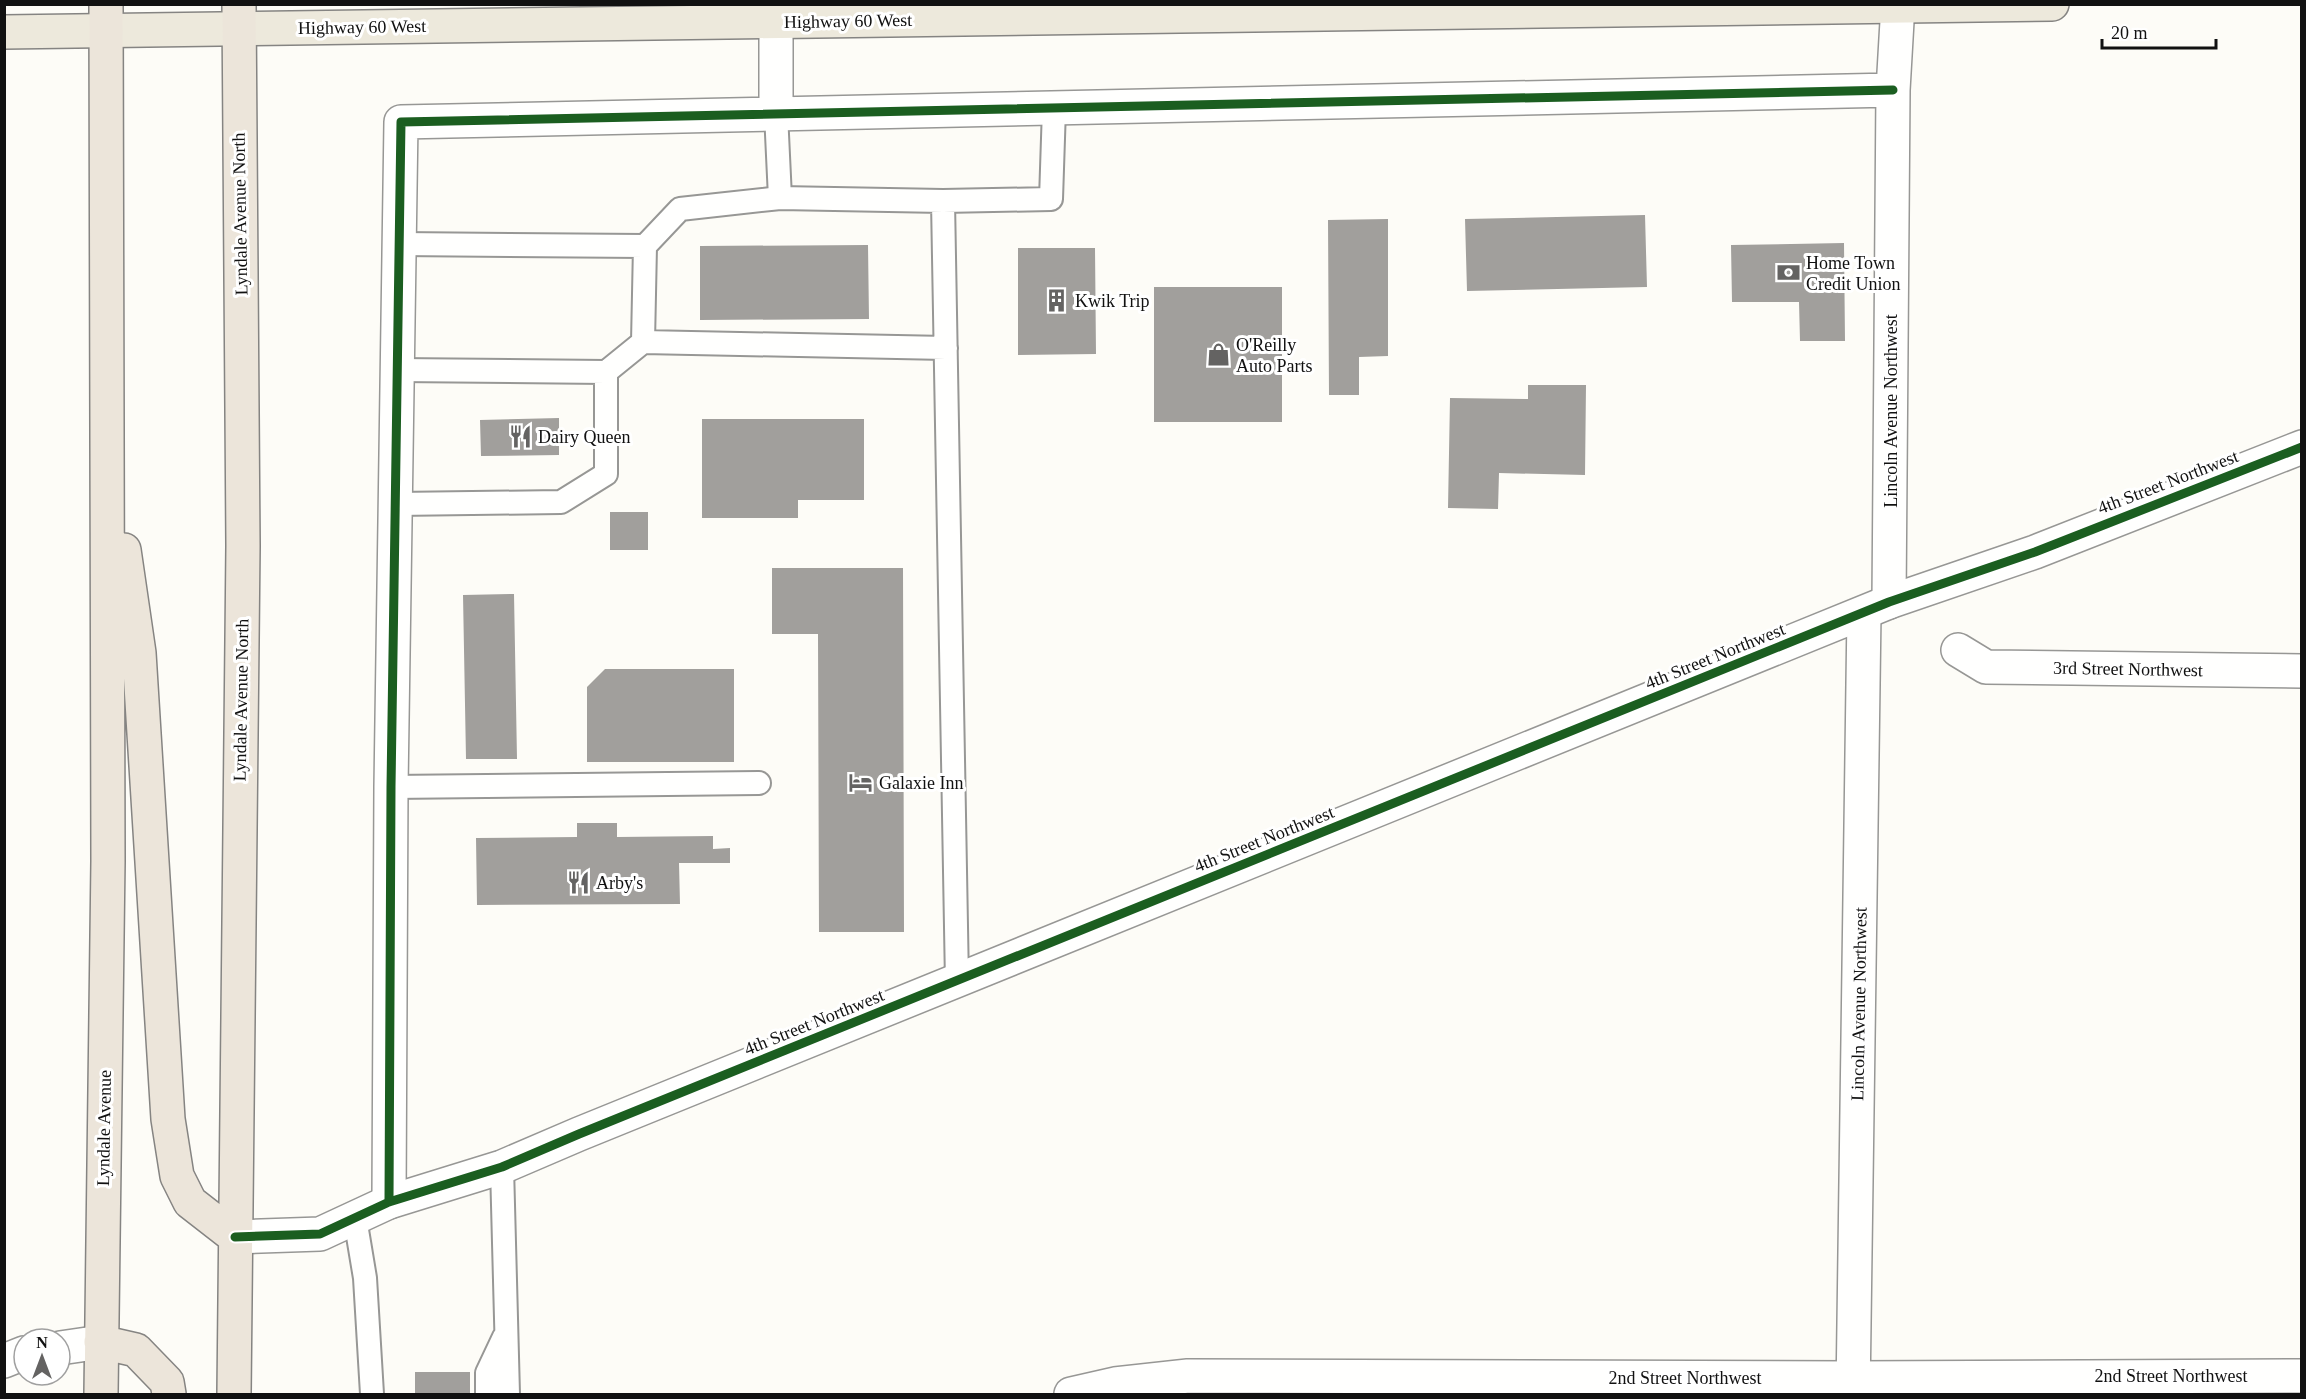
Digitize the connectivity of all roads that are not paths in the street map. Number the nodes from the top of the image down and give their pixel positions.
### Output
1 (2052, 4) edge
2 (1898, 6) edge
3 (239, 16) edge
4 (106, 17) edge
5 (776, 22) junction
6 (4, 32) edge
7 (1893, 90) junction
8 (1054, 108) junction
9 (776, 113) junction
10 (780, 198) junction
11 (943, 201) junction
12 (399, 244) junction
13 (645, 246) junction
14 (643, 342) junction
15 (946, 348) junction
16 (397, 370) junction
17 (606, 372) junction
18 (107, 424) junction
19 (2301, 447) edge
20 (396, 504) junction
21 (1877, 608) junction
22 (1958, 650) dead end
23 (2301, 671) edge
24 (759, 783) dead end
25 (391, 786) junction
26 (957, 982) junction
27 (502, 1167) junction
28 (389, 1202) junction
29 (355, 1218) junction
30 (235, 1236) junction
31 (506, 1332) junction
32 (101, 1342) junction
33 (72, 1346) edge
34 (2301, 1376) edge
35 (1853, 1387) edge
36 (101, 1395) edge
37 (169, 1395) edge
38 (234, 1395) edge
39 (372, 1395) edge
40 (487, 1395) edge
41 (508, 1395) edge
42 (1071, 1395) edge

1 - 2 main road, Highway 60 West
2 - 5 main road, Highway 60 West
2 - 7 street, Lincoln Avenue Northwest
3 - 4 main road, Highway 60 West
3 - 5 main road, Highway 60 West
3 - 30 highway, Lyndale Avenue North
4 - 6 main road, Highway 60 West
4 - 18 highway
5 - 9 street
7 - 8 street
7 - 21 street, Lincoln Avenue Northwest
8 - 9 street
8 - 11 lane
9 - 10 lane
9 - 12 street
10 - 11 lane
10 - 13 lane
11 - 15 lane
12 - 13 lane
12 - 16 street
13 - 14 lane
14 - 15 lane
14 - 17 lane
15 - 26 lane
16 - 17 lane
16 - 20 street
17 - 20 lane
18 - 30 highway
18 - 32 highway, Lyndale Avenue
19 - 21 street, 4th Street Northwest
20 - 25 street
21 - 26 street, 4th Street Northwest
21 - 35 street, Lincoln Avenue Northwest
22 - 23 street, 3rd Street Northwest
24 - 25 lane
25 - 28 street
26 - 27 street, 4th Street Northwest
27 - 28 street, 4th Street Northwest
27 - 31 lane
28 - 29 street, 4th Street Northwest
29 - 30 street, 4th Street Northwest
29 - 39 lane
30 - 38 highway, Lyndale Avenue North
31 - 40 lane
31 - 41 lane
32 - 33 street
32 - 36 highway, Lyndale Avenue
32 - 37 highway
34 - 35 street, 2nd Street Northwest
35 - 42 street, 2nd Street Northwest

